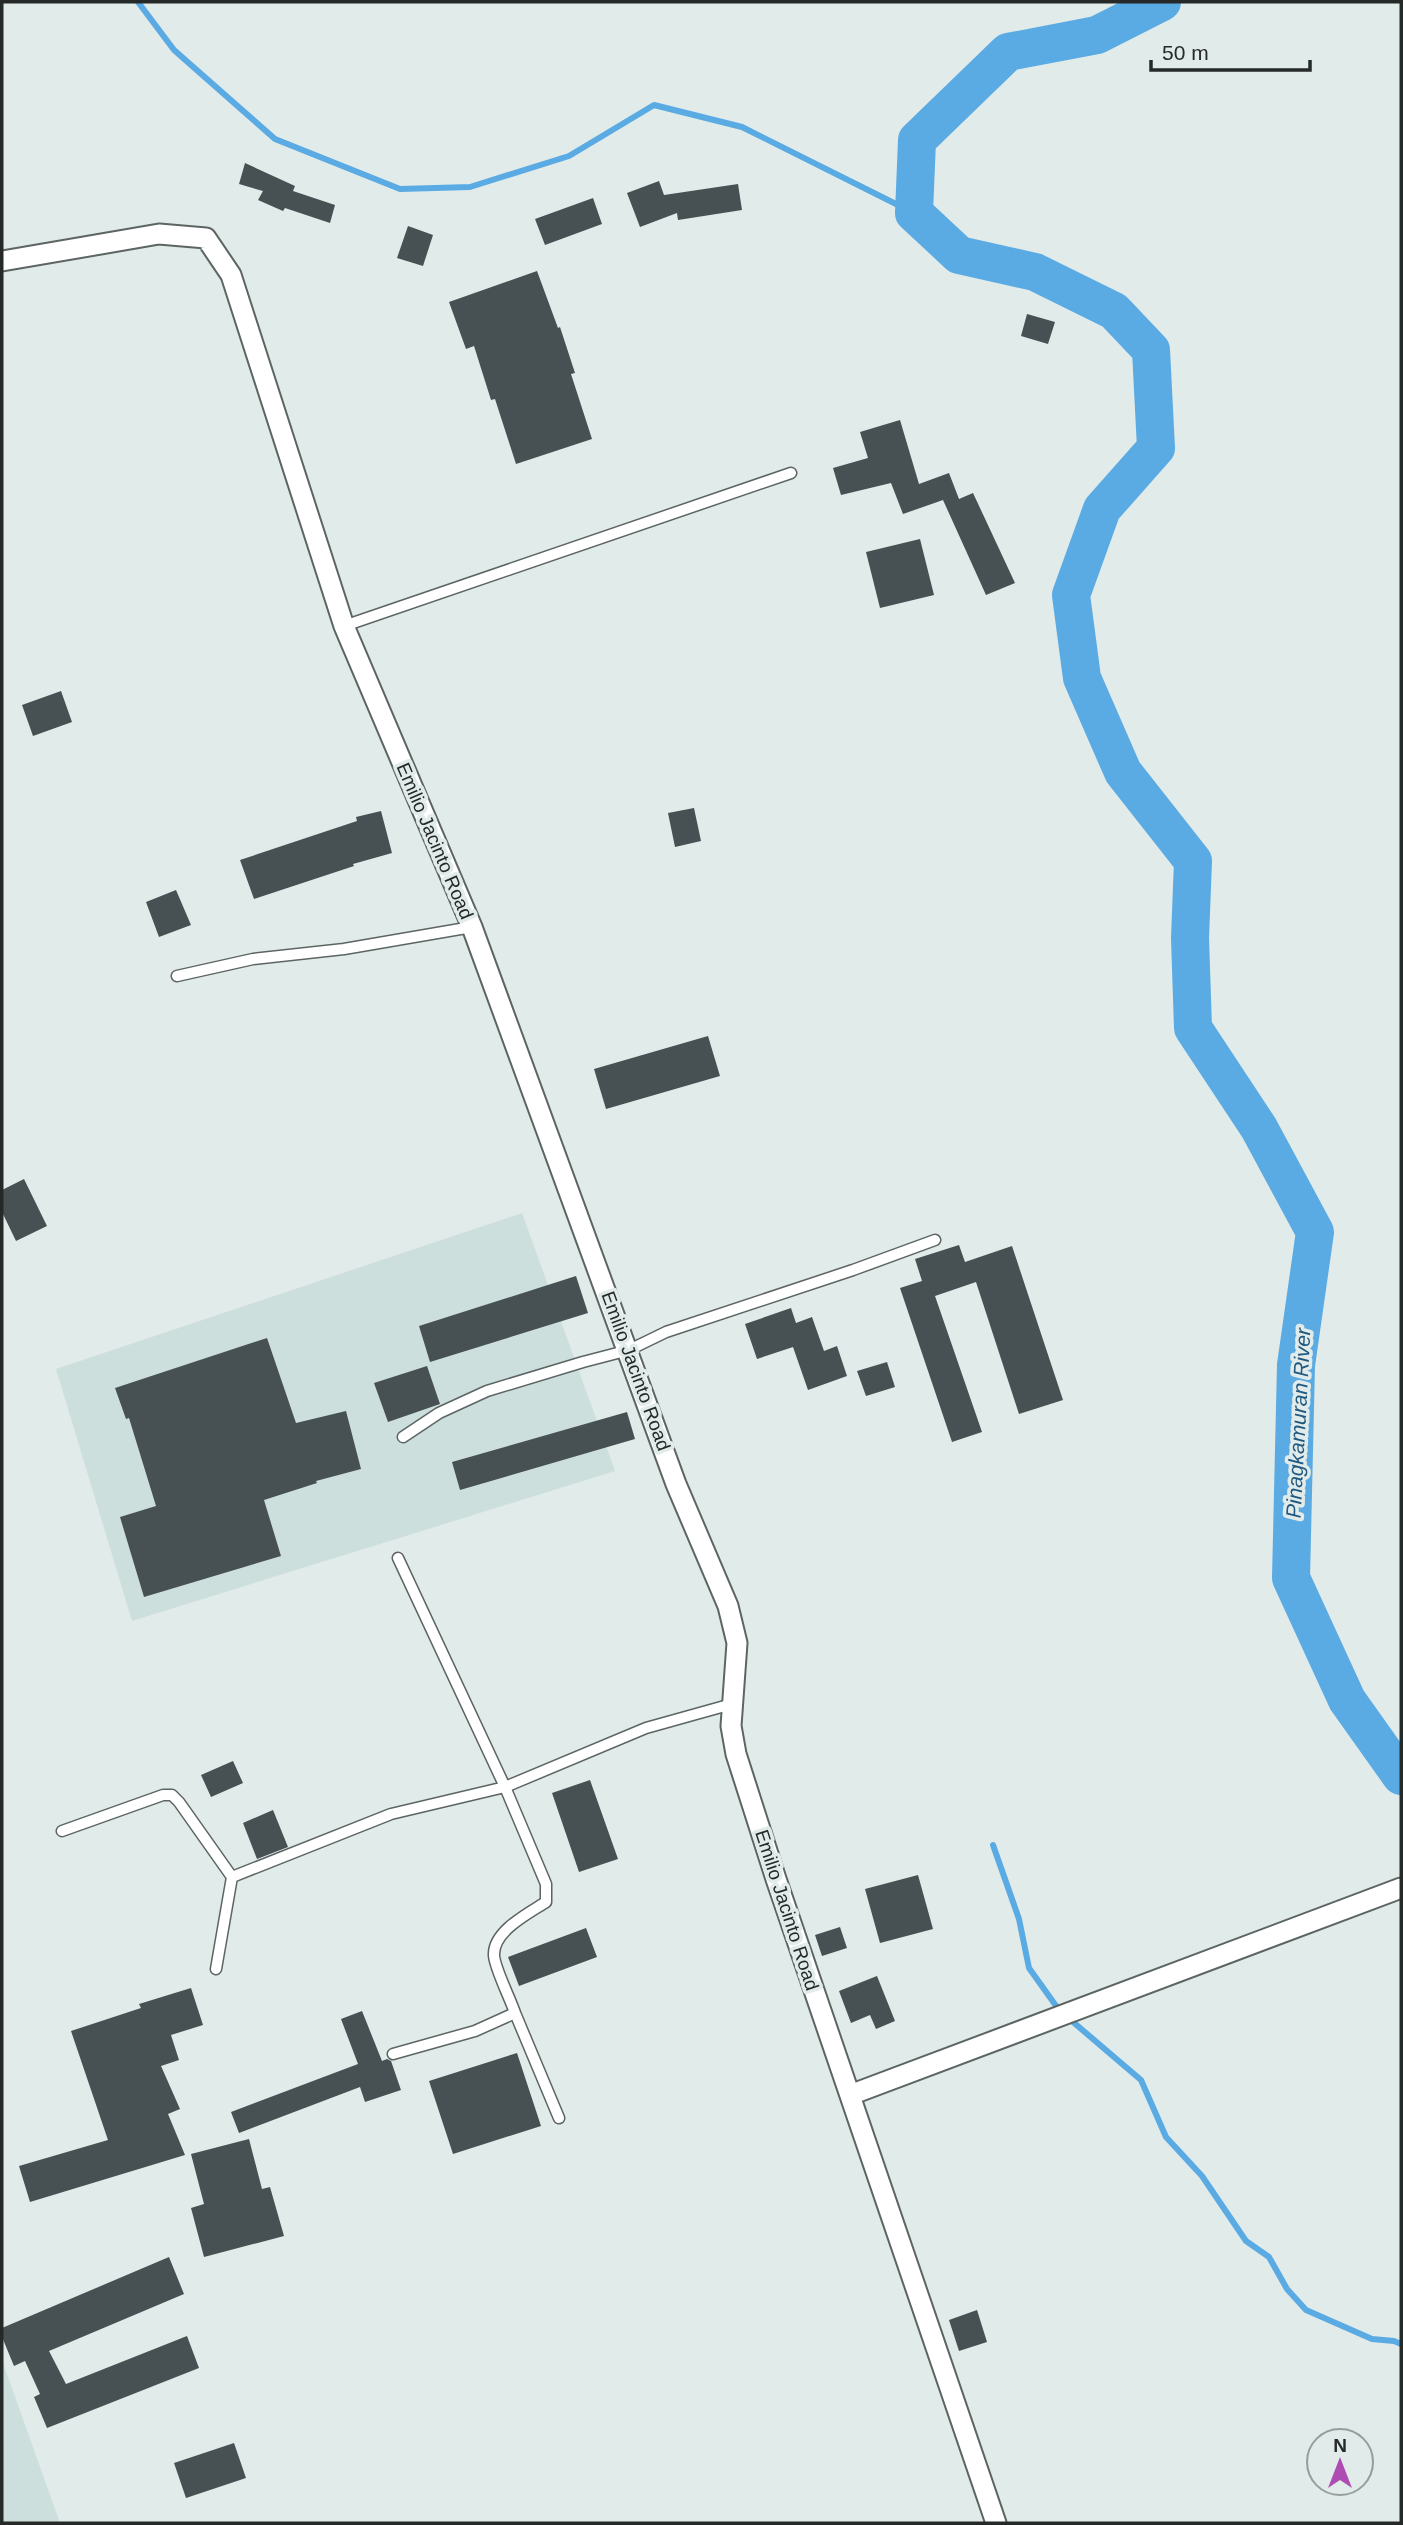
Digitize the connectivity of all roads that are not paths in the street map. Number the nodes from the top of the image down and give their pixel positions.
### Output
1 (2, 261) edge
2 (791, 473) dead end
3 (344, 626) junction
4 (472, 926) junction
5 (177, 976) dead end
6 (935, 1240) dead end
7 (629, 1350) junction
8 (403, 1437) dead end
9 (398, 1558) dead end
10 (732, 1704) junction
11 (505, 1787) junction
12 (62, 1831) dead end
13 (232, 1877) junction
14 (1401, 1888) edge
15 (216, 1969) dead end
16 (515, 2013) junction
17 (393, 2054) dead end
18 (850, 2095) junction
19 (559, 2118) dead end
20 (996, 2523) edge

1 - 3 street, Emilio Jacinto Road
2 - 3 lane
3 - 4 street, Emilio Jacinto Road
4 - 5 lane
4 - 7 street, Emilio Jacinto Road
6 - 7 lane
7 - 8 lane
7 - 10 street, Emilio Jacinto Road
9 - 11 lane
10 - 11 lane
10 - 18 street, Emilio Jacinto Road
11 - 13 lane
11 - 16 lane
12 - 13 lane
13 - 15 lane
14 - 18 street
16 - 17 lane
16 - 19 lane
18 - 20 street, Emilio Jacinto Road

